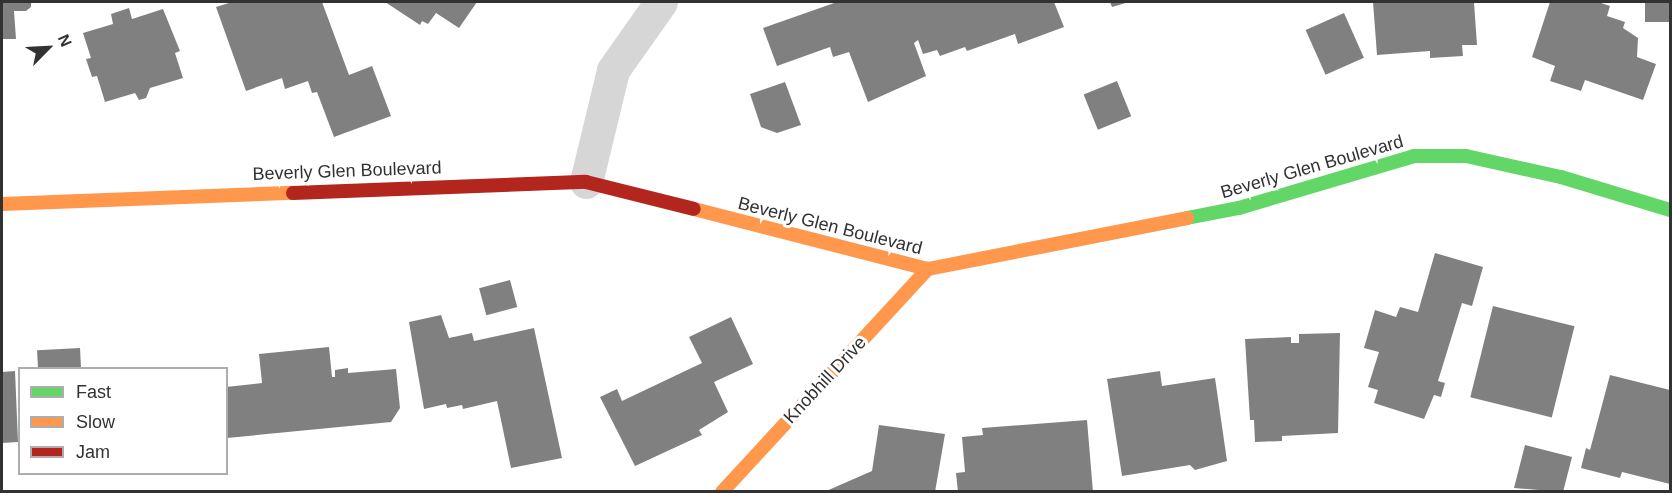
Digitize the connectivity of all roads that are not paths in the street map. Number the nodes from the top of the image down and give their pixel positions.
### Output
1 (661, 2) edge
2 (586, 182) junction
3 (2, 204) edge
4 (1671, 210) edge
5 (928, 269) junction
6 (722, 492) edge

1 - 2 street
2 - 3 main road, Beverly Glen Boulevard
2 - 5 main road, Beverly Glen Boulevard
4 - 5 main road, Beverly Glen Boulevard
5 - 6 main road, Knobhill Drive

